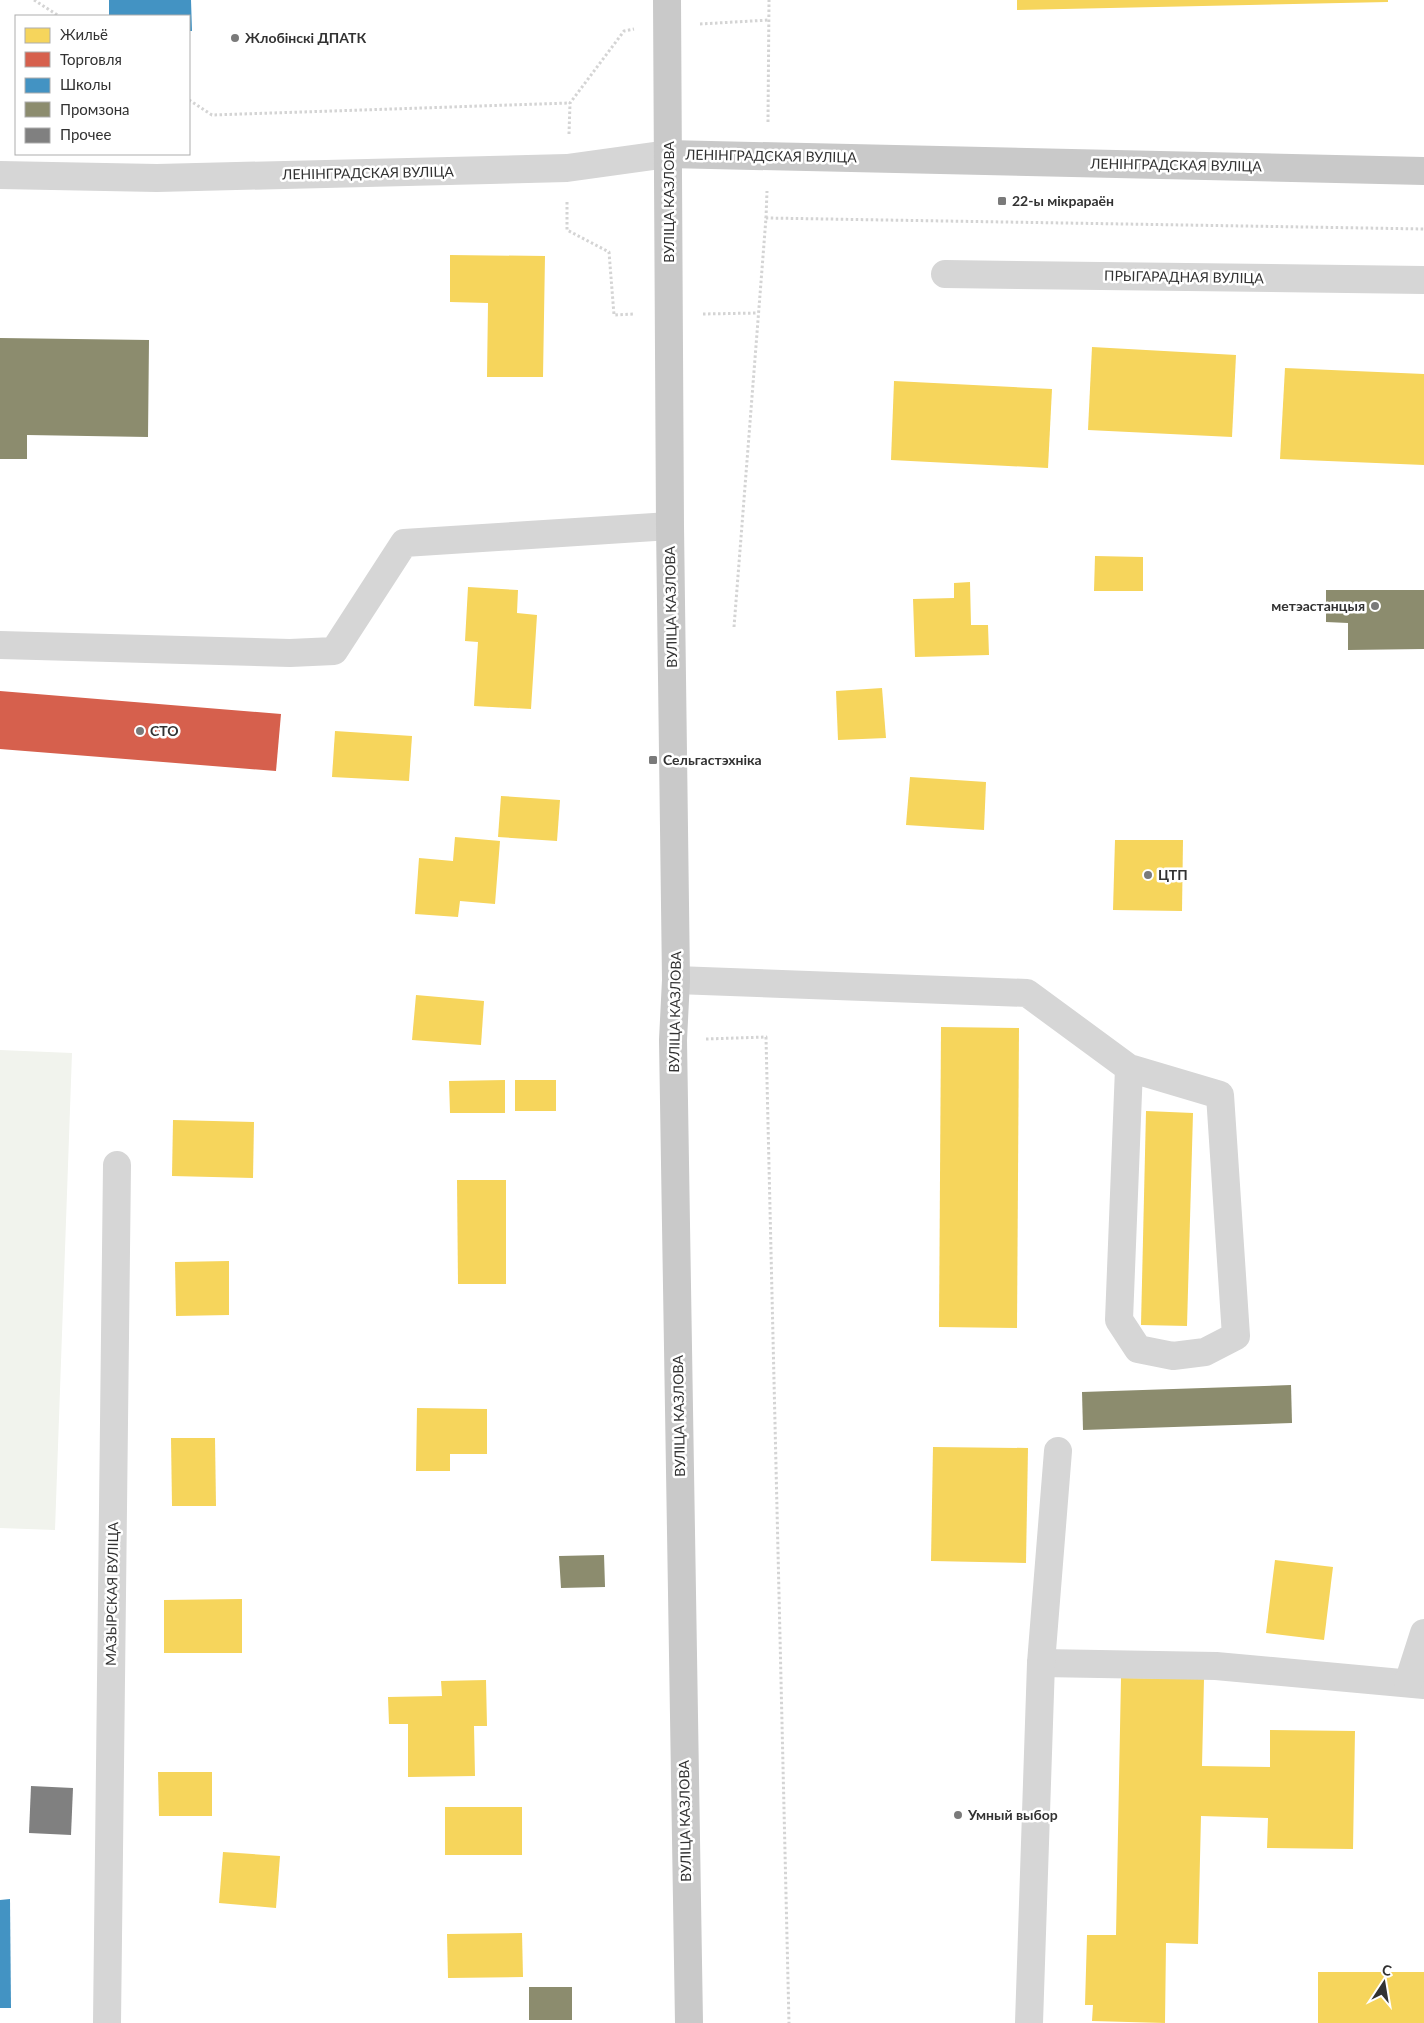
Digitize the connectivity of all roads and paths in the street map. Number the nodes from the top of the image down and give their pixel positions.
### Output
1 (34, 0) edge
2 (769, 0) edge
3 (667, 13) edge
4 (57, 15) edge
5 (769, 20) junction
6 (624, 30) dead end
7 (190, 101) edge
8 (668, 154) junction
9 (768, 155) junction
10 (1424, 171) edge
11 (0, 175) edge
12 (766, 218) dead end
13 (567, 230) dead end
14 (945, 274) dead end
15 (1424, 280) edge
16 (614, 314) dead end
17 (670, 526) junction
18 (0, 644) edge
19 (676, 980) junction
20 (674, 1040) junction
21 (1129, 1068) junction
22 (117, 1165) dead end
23 (1058, 1451) dead end
24 (1424, 1633) edge
25 (1041, 1663) junction
26 (1416, 1684) edge
27 (107, 2023) edge
28 (688, 2023) edge
29 (789, 2023) edge
30 (1029, 2023) edge

1 - 4 path
2 - 5 path
3 - 5 path
3 - 8 main road, ВУЛІЦА КАЗЛОВА
5 - 9 path
6 - 7 path
8 - 9 main road, ЛЕНІНГРАДСКАЯ ВУЛІЦА
8 - 11 street, ЛЕНІНГРАДСКАЯ ВУЛІЦА
8 - 17 main road, ВУЛІЦА КАЗЛОВА
9 - 10 main road, ЛЕНІНГРАДСКАЯ ВУЛІЦА
9 - 12 path
13 - 16 path
14 - 15 street, ПРЫГАРАДНАЯ ВУЛІЦА
17 - 18 street
17 - 19 main road, ВУЛІЦА КАЗЛОВА
19 - 20 main road, ВУЛІЦА КАЗЛОВА
19 - 21 street
20 - 28 main road, ВУЛІЦА КАЗЛОВА
20 - 29 path
21 - 21 street
22 - 27 street, МАЗЫРСКАЯ ВУЛІЦА
23 - 25 street
24 - 26 street
25 - 26 street
25 - 30 street

